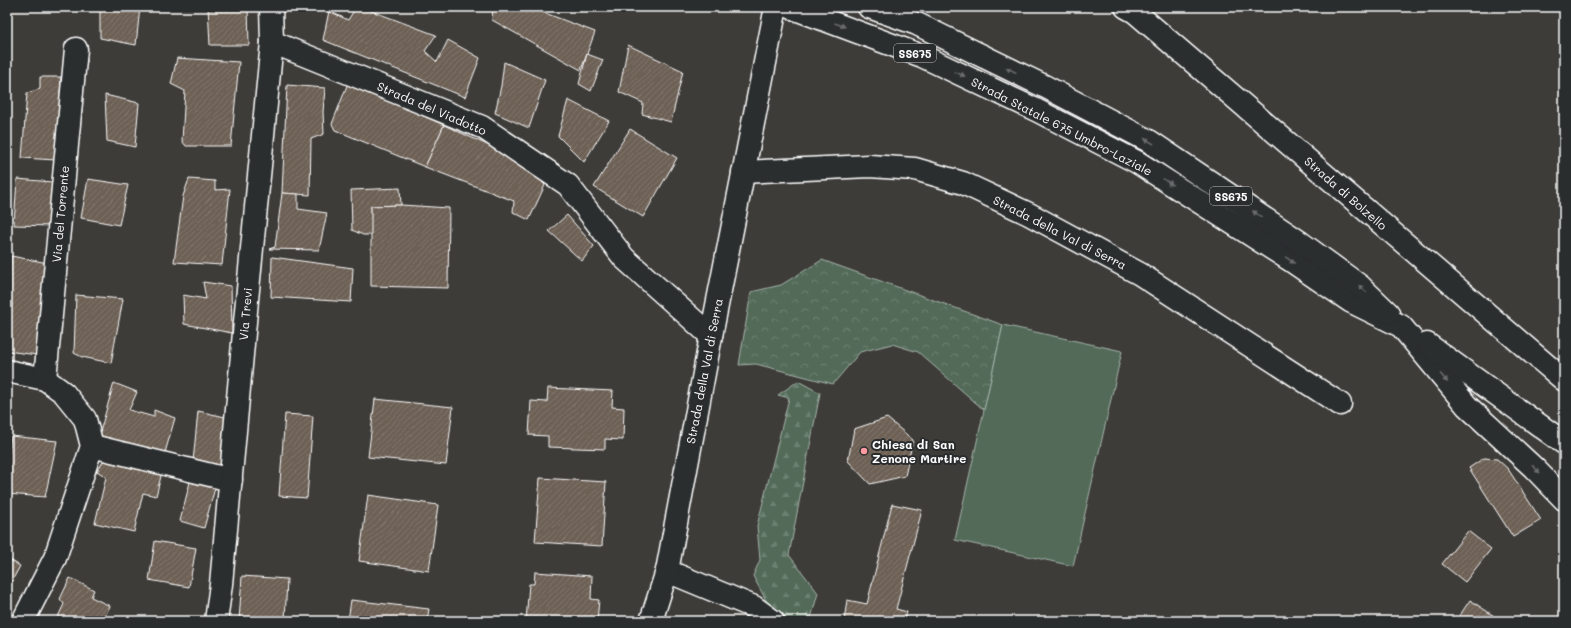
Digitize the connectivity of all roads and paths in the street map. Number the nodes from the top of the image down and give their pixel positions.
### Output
1 (271, 7) edge
2 (776, 7) edge
3 (790, 7) edge
4 (869, 7) edge
5 (1126, 7) edge
6 (272, 42) junction
7 (76, 49) dead end
8 (743, 172) junction
9 (1401, 326) junction
10 (711, 336) junction
11 (7, 371) edge
12 (45, 379) junction
13 (1564, 380) edge
14 (1340, 404) dead end
15 (1564, 443) edge
16 (92, 446) junction
17 (230, 480) junction
18 (1564, 499) edge
19 (667, 571) junction
20 (23, 621) edge
21 (216, 621) edge
22 (651, 621) edge
23 (773, 621) edge

1 - 6 main road, Via Trevi
2 - 8 main road, Strada della Val di Serra
3 -> 9 main road, Strada Statale 675 Umbro-Laziale / SS675
9 -> 4 main road, Strada Statale 675 Umbro-Laziale / SS675
5 - 13 main road, Strada di Bolzello
6 - 10 main road, Strada del Viadotto
6 - 17 main road, Via Trevi
7 - 12 main road, Via del Torrente
8 - 10 main road, Strada della Val di Serra
8 - 14 main road, Strada della Val di Serra
9 - 15 main road, Strada Statale 675 Umbro-Laziale / SS675
9 -> 18 main road
10 - 19 main road, Strada della Val di Serra
11 - 12 main road
12 - 16 main road
16 - 17 main road
16 - 20 main road
17 - 21 main road, Via Trevi
19 - 22 main road, Strada della Val di Serra
19 - 23 main road

